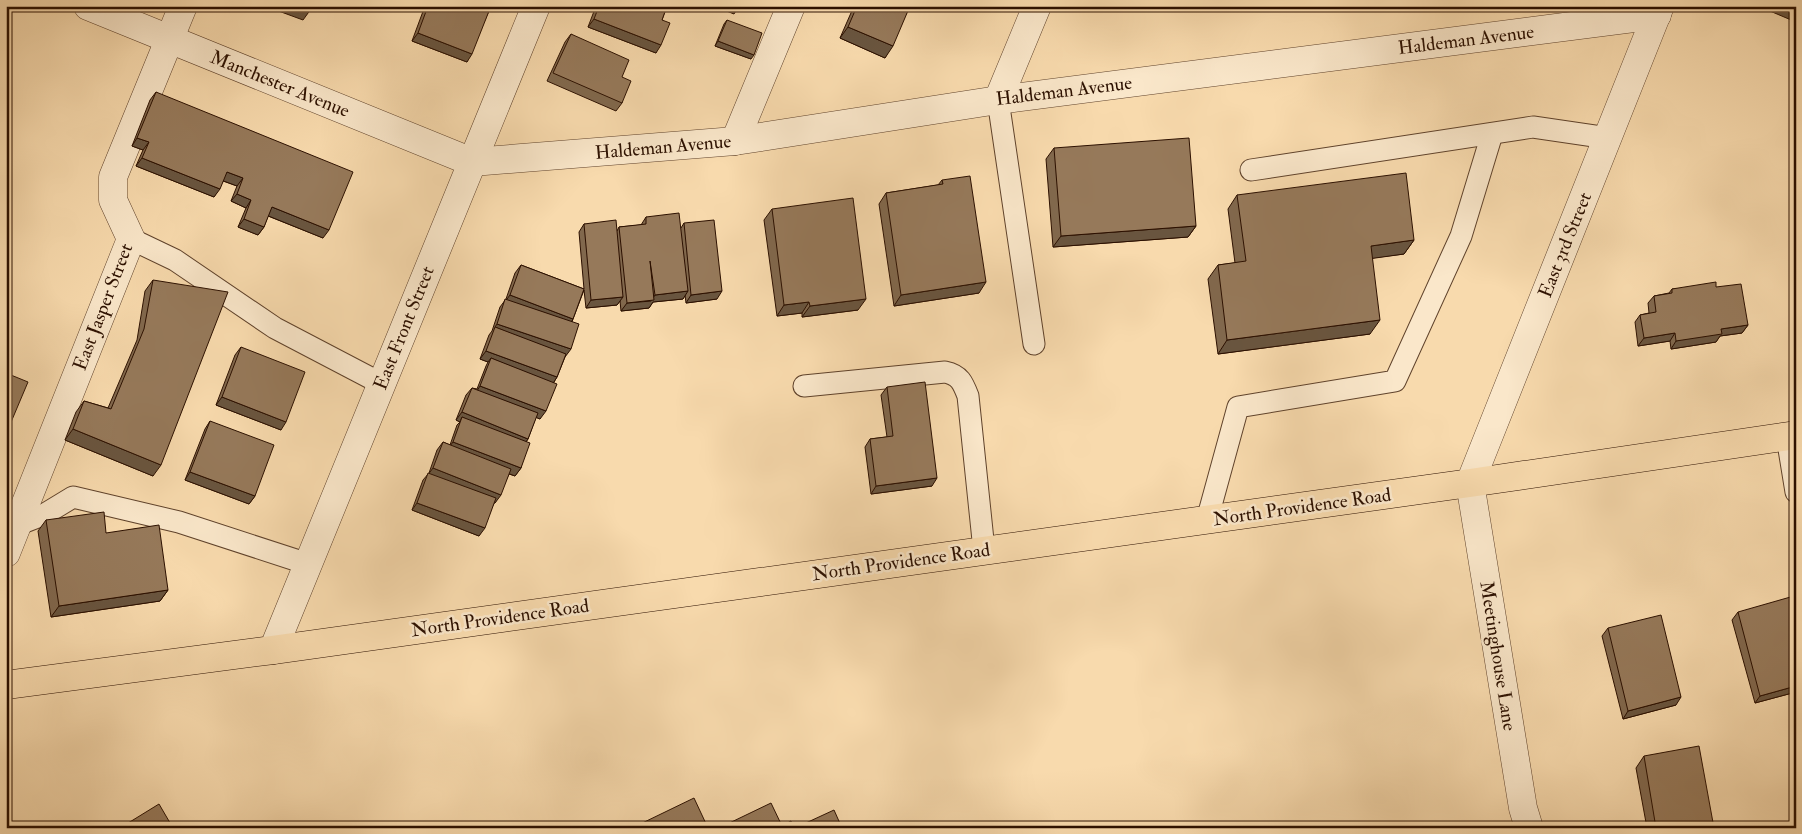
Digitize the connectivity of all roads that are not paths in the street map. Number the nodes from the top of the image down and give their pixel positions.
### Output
1 (88, 6) edge
2 (183, 6) edge
3 (536, 6) edge
4 (790, 6) edge
5 (1037, 6) edge
6 (1658, 11) edge
7 (169, 38) junction
8 (998, 100) junction
9 (1492, 134) junction
10 (1608, 138) junction
11 (735, 141) junction
12 (472, 162) junction
13 (1251, 170) dead end
14 (131, 240) junction
15 (1034, 344) dead end
16 (382, 384) junction
17 (804, 386) dead end
18 (1791, 436) edge
19 (1470, 484) junction
20 (1796, 492) edge
21 (1207, 520) junction
22 (17, 525) junction
23 (984, 550) junction
24 (6, 553) edge
25 (308, 564) junction
26 (273, 650) junction
27 (6, 685) edge
28 (1529, 828) edge

1 - 7 street, Manchester Avenue
2 - 7 street, East Jasper Street
3 - 12 street, East Front Street
4 - 11 street
5 - 8 street
6 - 8 street, Haldeman Avenue
6 - 10 street, East 3rd Street
7 - 12 street, Manchester Avenue
7 - 14 street, East Jasper Street
8 - 11 street, Haldeman Avenue
8 - 15 lane
9 - 10 lane
9 - 13 lane
9 - 21 lane
10 - 19 street, East 3rd Street
11 - 12 street, Haldeman Avenue
12 - 16 street, East Front Street
14 - 16 lane
14 - 22 street, East Jasper Street
16 - 25 street, East Front Street
17 - 23 lane
18 - 19 main road, North Providence Road
18 - 20 lane
19 - 21 main road, North Providence Road
19 - 28 street, Meetinghouse Lane
21 - 23 main road, North Providence Road
22 - 24 street, East Jasper Street
22 - 25 lane
23 - 26 main road, North Providence Road
25 - 26 street, East Front Street
26 - 27 main road, North Providence Road

